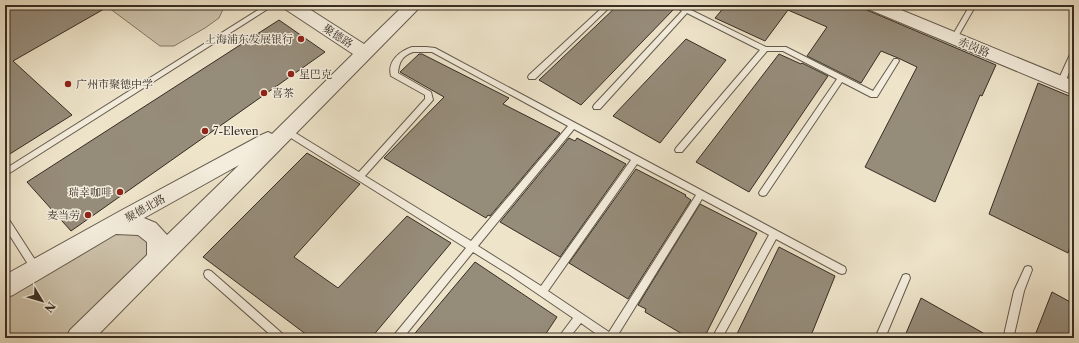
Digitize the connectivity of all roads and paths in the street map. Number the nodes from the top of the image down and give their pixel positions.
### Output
1 (271, 5) edge
2 (291, 5) edge
3 (414, 5) edge
4 (609, 5) edge
5 (676, 5) edge
6 (874, 5) edge
7 (973, 5) edge
8 (686, 10) junction
9 (954, 38) junction
10 (765, 49) junction
11 (1074, 52) edge
12 (364, 53) junction
13 (896, 61) dead end
14 (532, 77) dead end
15 (841, 78) junction
16 (1068, 85) edge
17 (597, 107) dead end
18 (573, 125) junction
19 (286, 131) junction
20 (679, 150) dead end
21 (636, 159) junction
22 (5, 173) edge
23 (359, 177) junction
24 (763, 193) dead end
25 (701, 194) junction
26 (5, 222) edge
27 (113, 225) junction
28 (775, 233) junction
29 (472, 247) junction
30 (158, 260) junction
31 (36, 270) junction
32 (842, 270) dead end
33 (1028, 270) dead end
34 (208, 274) dead end
35 (906, 278) dead end
36 (5, 287) edge
37 (542, 292) junction
38 (579, 318) junction
39 (78, 338) edge
40 (281, 338) edge
41 (397, 338) edge
42 (563, 338) edge
43 (611, 338) edge
44 (717, 338) edge
45 (880, 338) edge
46 (1010, 338) edge

1 - 22 lane
2 - 12 street, 聚德路
3 - 12 street, 聚德北路
4 - 14 lane
5 - 8 lane
6 - 9 street, 赤岗路
7 - 9 lane
8 - 10 lane
8 - 17 lane
9 - 16 street, 赤岗路
10 - 15 lane
10 - 20 lane
11 - 16 lane
12 - 19 street, 聚德北路
13 - 15 lane
15 - 24 lane
18 - 21 lane
18 - 23 lane
18 - 29 lane
19 - 23 lane
19 - 27 street, 聚德北路
19 - 30 street, 聚德北路
21 - 25 lane
21 - 37 lane
23 - 29 lane
25 - 28 lane
25 - 43 lane
26 - 31 lane
27 - 30 street
27 - 31 street, 聚德北路
28 - 32 lane
28 - 44 lane
29 - 37 lane
29 - 41 lane
30 - 39 street, 聚德北路
31 - 36 street, 聚德北路
33 - 46 lane
34 - 40 lane
35 - 45 lane
37 - 38 lane
38 - 42 lane
38 - 43 lane

